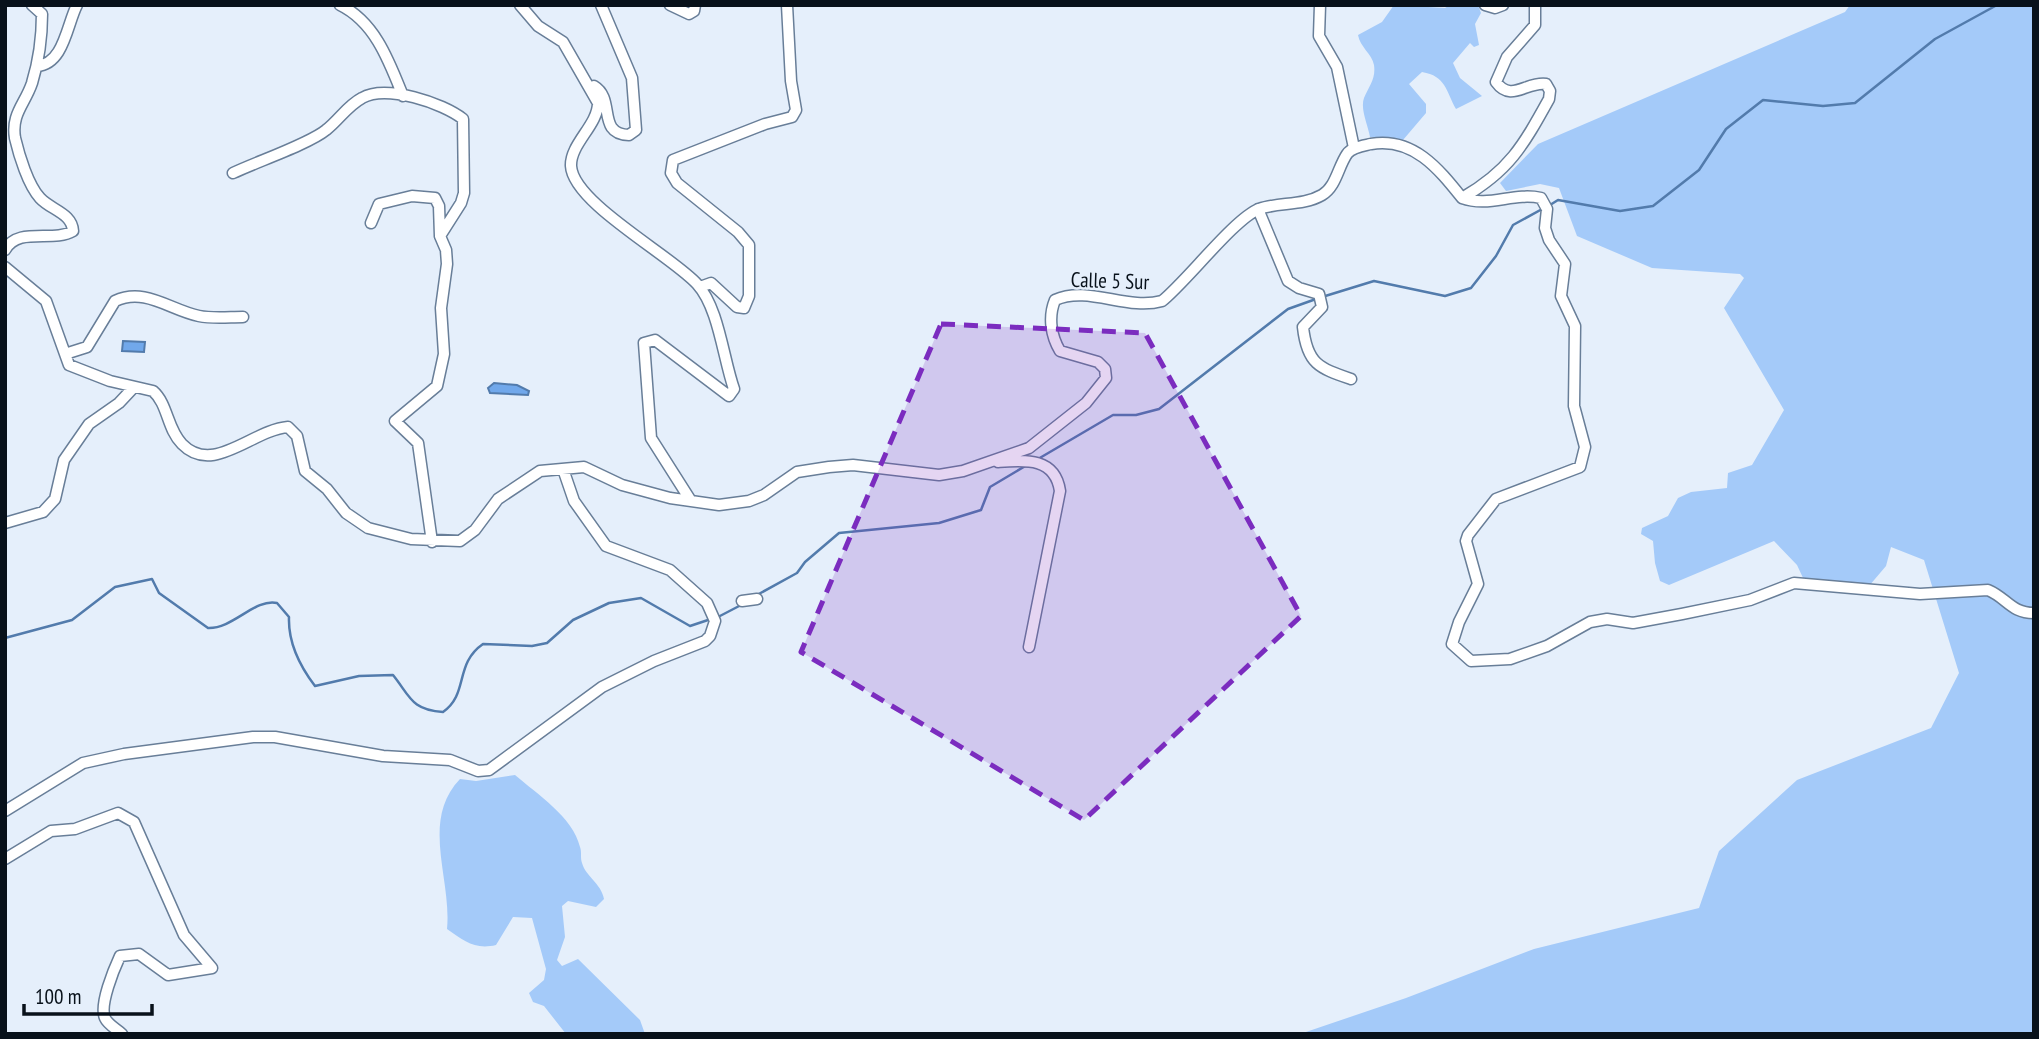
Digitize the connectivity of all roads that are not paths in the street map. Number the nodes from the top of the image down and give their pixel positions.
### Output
1 (32, 5) edge
2 (77, 5) edge
3 (340, 5) edge
4 (520, 5) edge
5 (601, 5) edge
6 (670, 5) edge
7 (695, 5) edge
8 (787, 5) edge
9 (1320, 5) edge
10 (1485, 5) edge
11 (1503, 5) edge
12 (1535, 5) edge
13 (37, 66) junction
14 (590, 88) junction
15 (403, 96) junction
16 (1354, 148) junction
17 (233, 173) dead end
18 (1462, 198) junction
19 (1258, 209) junction
20 (371, 223) dead end
21 (440, 236) junction
22 (5, 250) edge
23 (5, 268) edge
24 (700, 287) junction
25 (243, 317) dead end
26 (65, 354) junction
27 (1351, 379) dead end
28 (134, 387) junction
29 (990, 462) junction
30 (563, 469) junction
31 (691, 500) junction
32 (5, 523) edge
33 (432, 542) junction
34 (757, 599) dead end
35 (742, 601) dead end
36 (2034, 612) edge
37 (1029, 647) dead end
38 (5, 811) edge
39 (5, 859) edge
40 (122, 1034) edge

1 - 13 street
2 - 13 street
3 - 15 street
4 - 14 street
5 - 14 street
6 - 7 street
8 - 24 street
9 - 16 street
10 - 11 street
12 - 18 street
13 - 22 street
14 - 24 street
15 - 17 street
15 - 21 street
16 - 18 street
16 - 19 street
18 - 36 street
19 - 27 street
19 - 29 street, Calle 5 Sur
20 - 21 street
21 - 33 street
23 - 26 street
24 - 31 street
25 - 26 street
26 - 28 street
28 - 32 street
28 - 33 street
29 - 31 street, Calle 5 Sur
29 - 37 street
30 - 31 street, Calle 5 Sur
30 - 33 street
30 - 38 street
34 - 35 street
39 - 40 street

